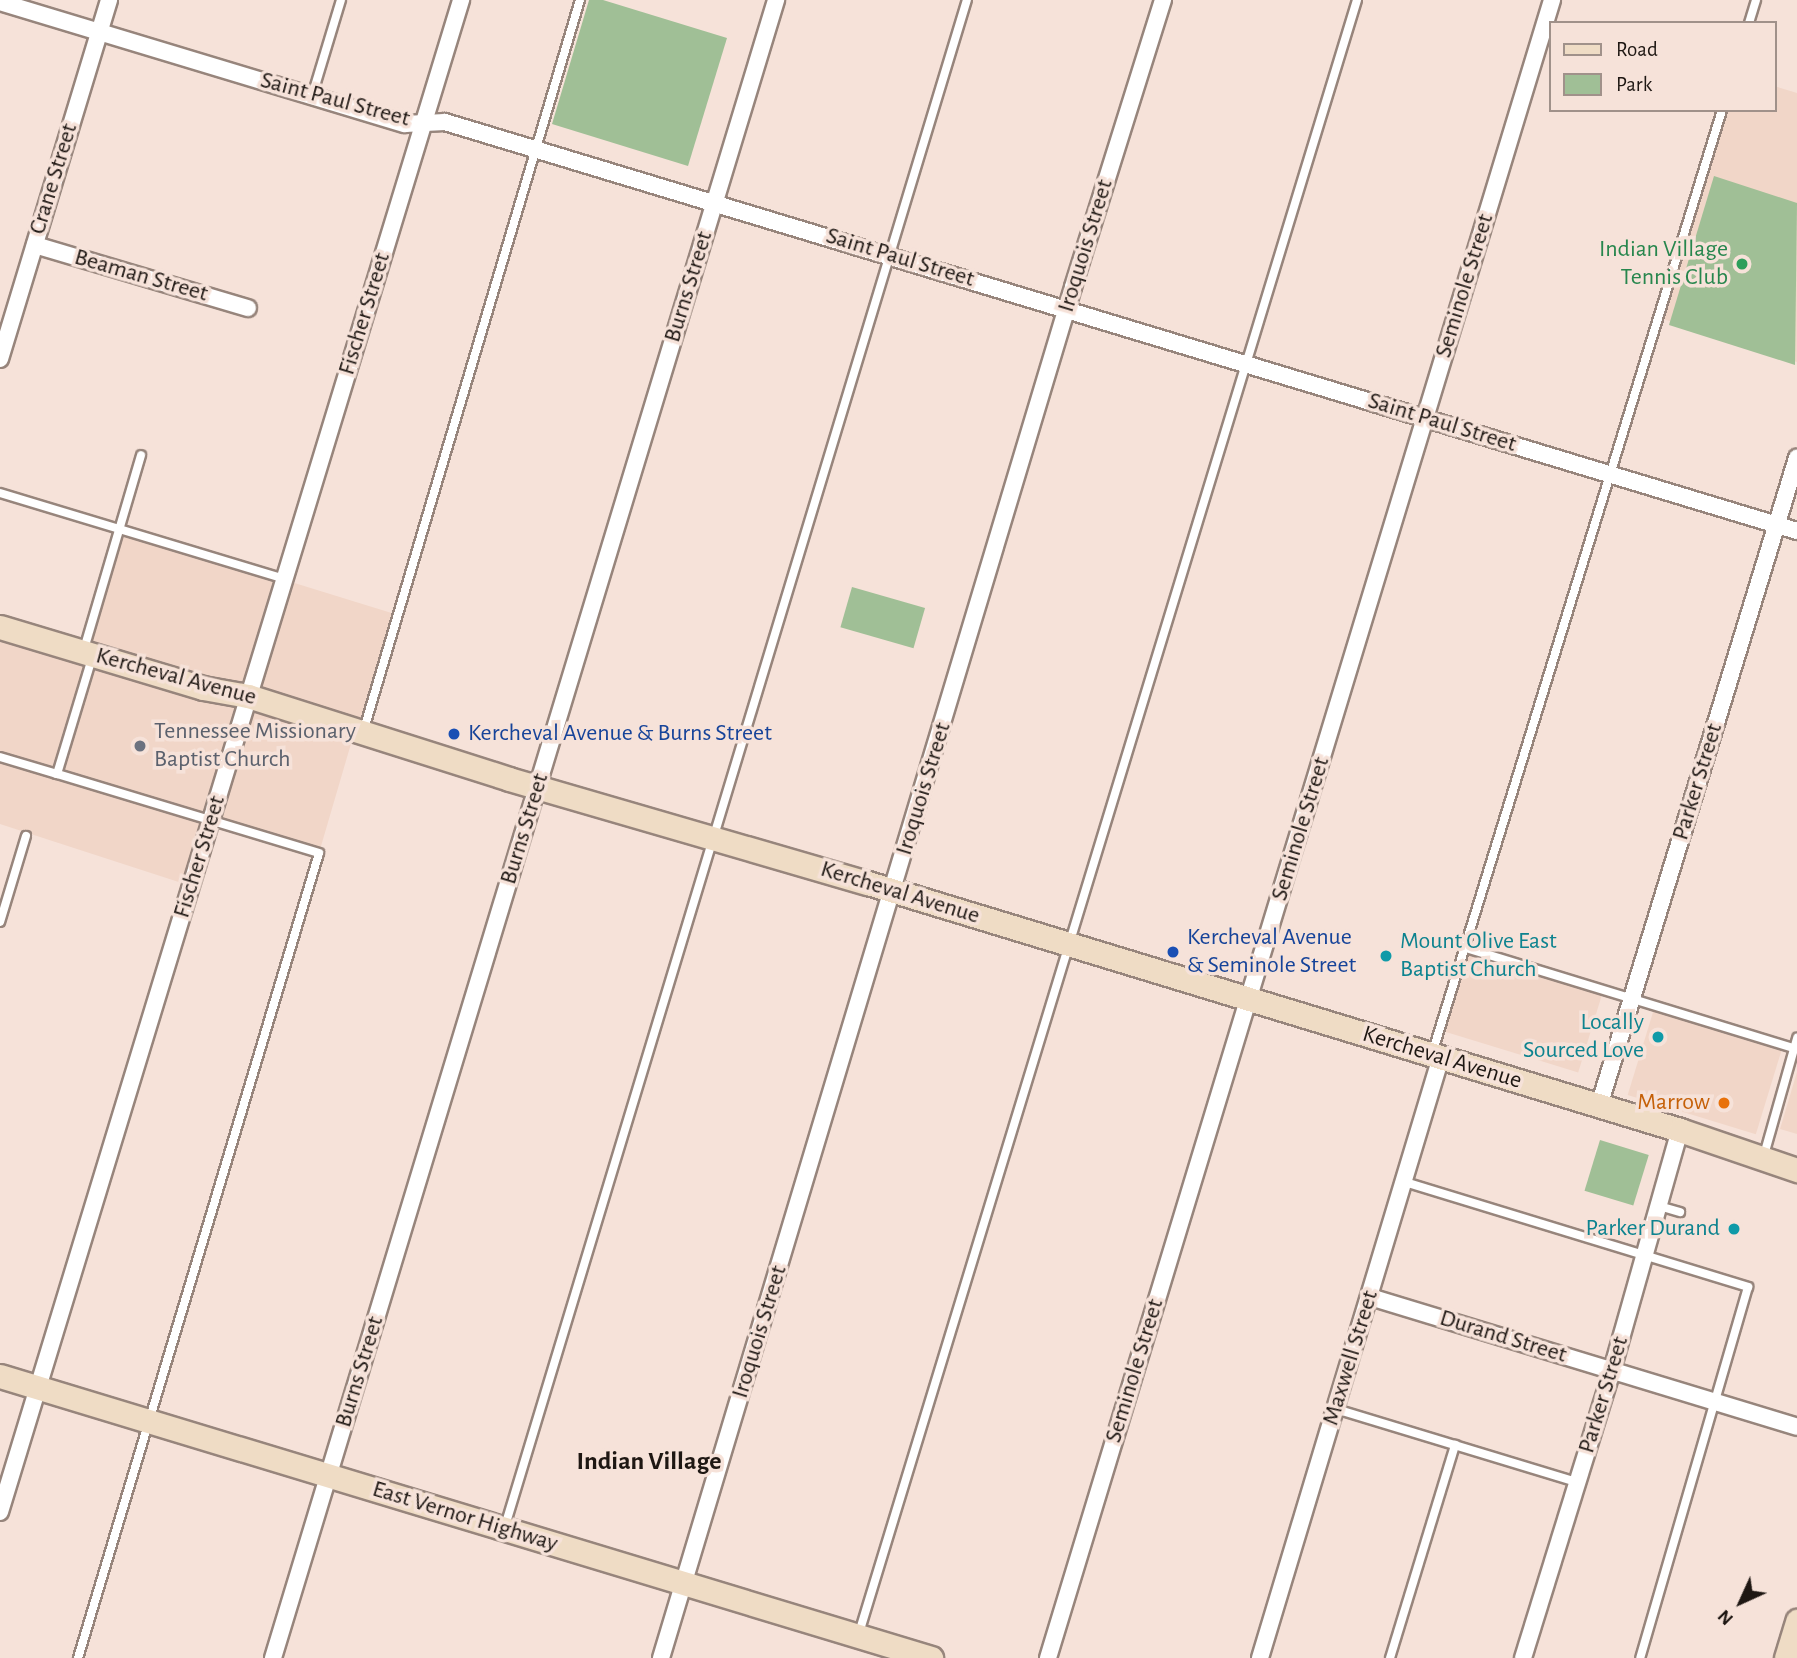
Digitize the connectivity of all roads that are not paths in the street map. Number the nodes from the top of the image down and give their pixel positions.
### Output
1 (108, 0) edge
2 (341, 0) edge
3 (461, 0) edge
4 (580, 0) edge
5 (776, 0) edge
6 (967, 0) edge
7 (1163, 0) edge
8 (1357, 0) edge
9 (1552, 0) edge
10 (1756, 0) edge
11 (0, 2) edge
12 (1750, 21) edge
13 (99, 32) junction
14 (312, 96) junction
15 (1722, 112) edge
16 (423, 123) junction
17 (535, 148) junction
18 (715, 202) junction
19 (35, 245) junction
20 (889, 255) junction
21 (248, 308) dead end
22 (1067, 308) junction
23 (0, 359) edge
24 (1247, 363) junction
25 (1425, 418) junction
26 (141, 455) dead end
27 (1797, 458) edge
28 (1612, 475) junction
29 (0, 493) edge
30 (1777, 525) junction
31 (120, 529) junction
32 (1797, 531) edge
33 (284, 579) junction
34 (0, 626) edge
35 (88, 653) junction
36 (248, 696) junction
37 (363, 732) junction
38 (0, 757) edge
39 (57, 774) junction
40 (537, 787) junction
41 (211, 820) junction
42 (26, 836) dead end
43 (710, 839) junction
44 (894, 891) junction
45 (0, 922) edge
46 (1067, 944) junction
47 (1463, 947) junction
48 (1249, 998) junction
49 (1632, 1000) junction
50 (1797, 1038) edge
51 (1796, 1049) edge
52 (1436, 1056) junction
53 (1598, 1106) junction
54 (1680, 1130) junction
55 (1763, 1158) junction
56 (1797, 1170) edge
57 (1405, 1182) junction
58 (1658, 1206) junction
59 (1680, 1212) dead end
60 (1646, 1255) junction
61 (1370, 1297) junction
62 (1612, 1370) junction
63 (0, 1376) edge
64 (38, 1387) junction
65 (1717, 1402) junction
66 (1336, 1409) junction
67 (149, 1421) junction
68 (1797, 1427) edge
69 (1455, 1445) junction
70 (328, 1476) junction
71 (1577, 1482) junction
72 (0, 1512) edge
73 (504, 1529) junction
74 (683, 1583) junction
75 (1797, 1620) edge
76 (858, 1636) junction
77 (78, 1658) edge
78 (273, 1658) edge
79 (661, 1658) edge
80 (930, 1658) edge
81 (1048, 1658) edge
82 (1260, 1658) edge
83 (1390, 1658) edge
84 (1522, 1658) edge
85 (1640, 1658) edge
86 (1786, 1658) edge

1 - 13 street, Crane Street
2 - 14 lane
3 - 16 street, Fischer Street
4 - 17 lane
5 - 18 street, Burns Street
6 - 20 lane
7 - 22 street, Iroquois Street
8 - 24 lane
9 - 25 street, Seminole Street
10 - 12 lane
11 - 13 street, Saint Paul Street
13 - 14 street, Saint Paul Street
13 - 19 street, Crane Street
14 - 16 street, Saint Paul Street
15 - 28 lane
16 - 17 street, Saint Paul Street
16 - 33 street, Fischer Street
17 - 18 street, Saint Paul Street
17 - 37 lane
18 - 20 street, Saint Paul Street
18 - 40 street, Burns Street
19 - 21 street, Beaman Street
19 - 23 street, Crane Street
20 - 22 street, Saint Paul Street
20 - 43 lane
22 - 24 street, Saint Paul Street
22 - 44 street, Iroquois Street
24 - 25 street, Saint Paul Street
24 - 46 lane
25 - 28 street, Saint Paul Street
25 - 48 street, Seminole Street
26 - 31 lane
27 - 30 street, Parker Street
28 - 30 street, Saint Paul Street
28 - 47 lane
29 - 31 lane
30 - 32 street, Saint Paul Street
30 - 49 street, Parker Street
31 - 33 lane
31 - 35 lane
33 - 36 street, Fischer Street
34 - 35 street, Kercheval Avenue
35 - 36 street, Kercheval Avenue
35 - 39 lane
36 - 37 street, Kercheval Avenue
36 - 41 street, Fischer Street
37 - 40 street, Kercheval Avenue
38 - 39 lane
39 - 41 lane
40 - 43 street, Kercheval Avenue
40 - 70 street, Burns Street
41 - 64 street, Fischer Street
41 - 67 lane
42 - 45 lane
43 - 44 street, Kercheval Avenue
43 - 73 lane
44 - 46 street, Kercheval Avenue
44 - 74 street, Iroquois Street
46 - 48 street, Kercheval Avenue
46 - 76 lane
47 - 49 lane
47 - 52 lane
48 - 52 street, Kercheval Avenue
48 - 81 street, Seminole Street
49 - 51 lane
49 - 53 street, Parker Street
50 - 51 lane
51 - 55 lane
52 - 53 street, Kercheval Avenue
52 - 57 street, Maxwell Street
53 - 54 street, Kercheval Avenue
54 - 55 street, Kercheval Avenue
54 - 58 street, Parker Street
55 - 56 street, Kercheval Avenue
57 - 60 lane
57 - 61 street, Maxwell Street
58 - 59 lane
58 - 60 street, Parker Street
60 - 62 street, Parker Street
60 - 65 lane
61 - 62 street, Durand Street
61 - 66 street, Maxwell Street
62 - 65 street, Durand Street
62 - 71 street, Parker Street
63 - 64 street, East Vernor Highway
64 - 67 street, East Vernor Highway
64 - 72 street, Fischer Street
65 - 68 street, Durand Street
65 - 85 lane
66 - 69 lane
66 - 82 street, Maxwell Street
67 - 70 street, East Vernor Highway
67 - 77 lane
69 - 71 lane
69 - 83 lane
70 - 73 street, East Vernor Highway
70 - 78 street, Burns Street
71 - 84 street, Parker Street
73 - 74 street, East Vernor Highway
74 - 76 street, East Vernor Highway
74 - 79 street, Iroquois Street
75 - 86 street
76 - 80 street, East Vernor Highway

